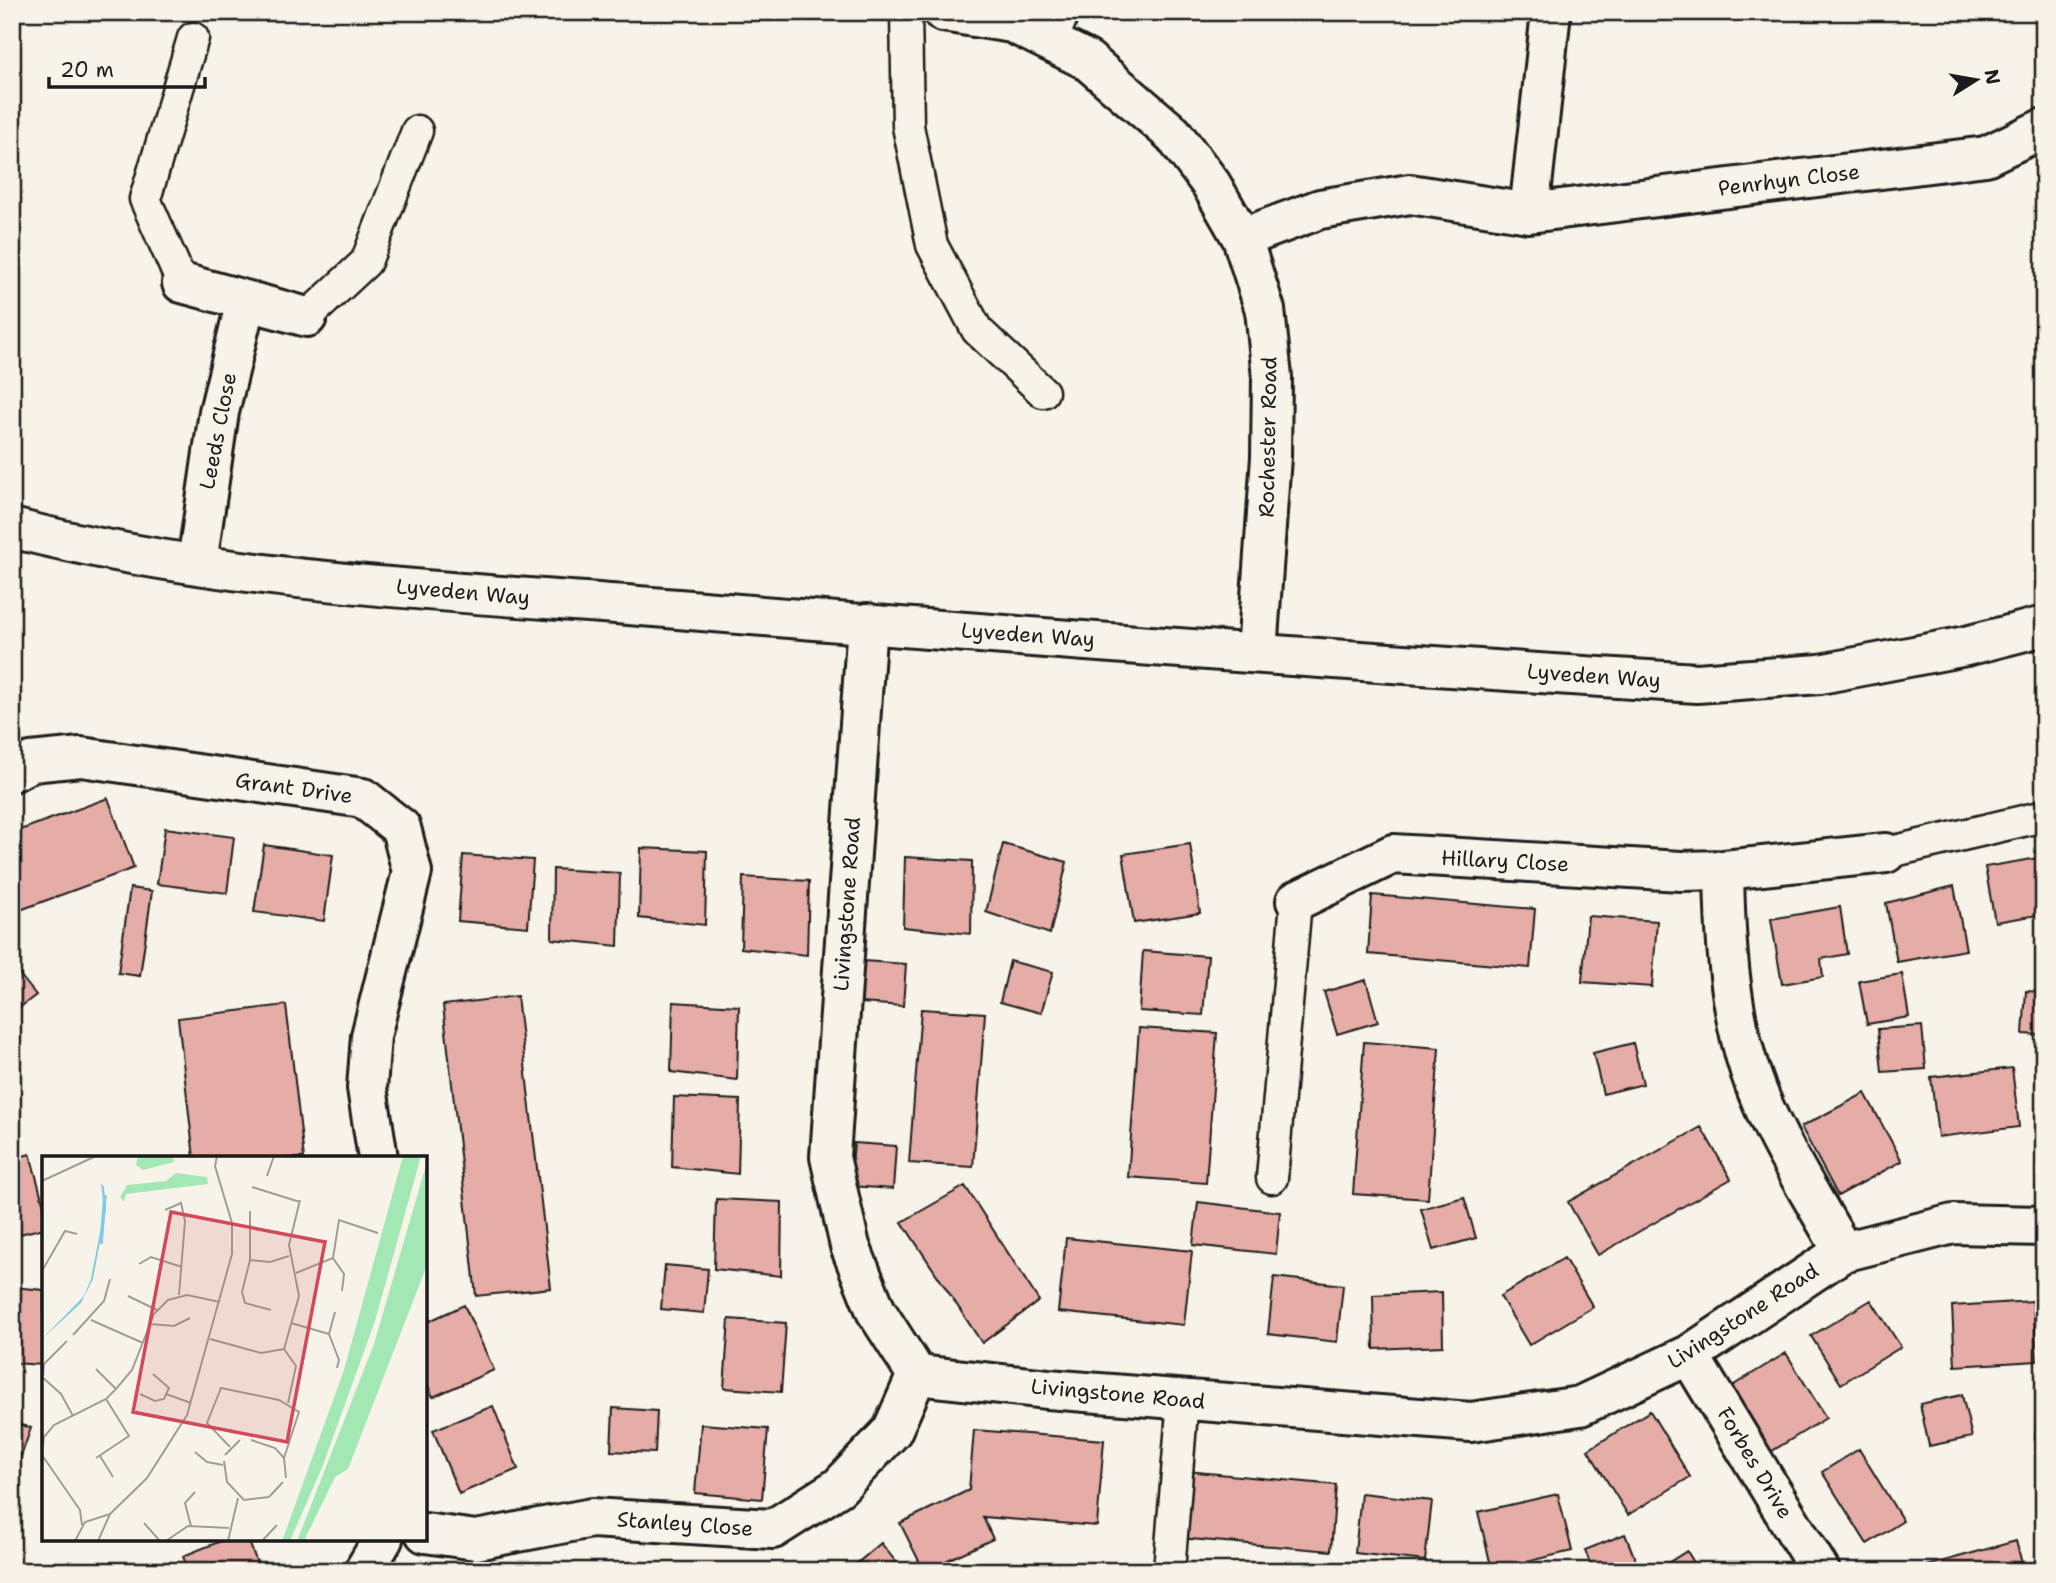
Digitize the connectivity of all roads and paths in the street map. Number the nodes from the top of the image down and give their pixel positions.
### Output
1 (906, 12) edge
2 (943, 12) edge
3 (1551, 12) edge
4 (1057, 27) edge
5 (193, 38) dead end
6 (2044, 128) edge
7 (417, 131) dead end
8 (1529, 213) junction
9 (1242, 238) junction
10 (182, 284) joint
11 (246, 301) junction
12 (307, 317) joint
13 (1043, 393) dead end
14 (12, 528) edge
15 (197, 564) junction
16 (867, 623) junction
17 (2044, 626) edge
18 (1257, 652) junction
19 (12, 772) edge
20 (2044, 816) edge
21 (1886, 853) joint
22 (1724, 870) junction
23 (1296, 901) joint
24 (377, 1156) edge
25 (1272, 1178) dead end
26 (2044, 1226) edge
27 (1843, 1252) junction
28 (1689, 1355) junction
29 (917, 1375) junction
30 (1182, 1399) junction
31 (427, 1532) edge
32 (382, 1541) edge
33 (363, 1571) edge
34 (1168, 1571) edge
35 (1820, 1571) edge

1 - 13 lane
2 - 4 street, Rochester Road
3 - 8 street
4 - 9 street, Rochester Road
5 - 10 lane
6 - 8 street, Penrhyn Close
7 - 12 lane
8 - 9 street, Penrhyn Close
9 - 18 street, Rochester Road
10 - 11 street
11 - 12 street
11 - 15 street, Leeds Close
14 - 15 street, Lyveden Way
15 - 16 street, Lyveden Way
16 - 18 street, Lyveden Way
16 - 29 street, Livingstone Road
17 - 18 street, Lyveden Way
19 - 24 street, Grant Drive
20 - 21 lane, Hillary Close
21 - 22 street, Hillary Close
22 - 23 street, Hillary Close
22 - 27 street
23 - 25 lane
26 - 27 street, Livingstone Road
27 - 28 street, Livingstone Road
28 - 30 street, Livingstone Road
28 - 35 street, Forbes Drive
29 - 30 street, Livingstone Road
29 - 31 street, Stanley Close
30 - 34 lane
32 - 33 street

